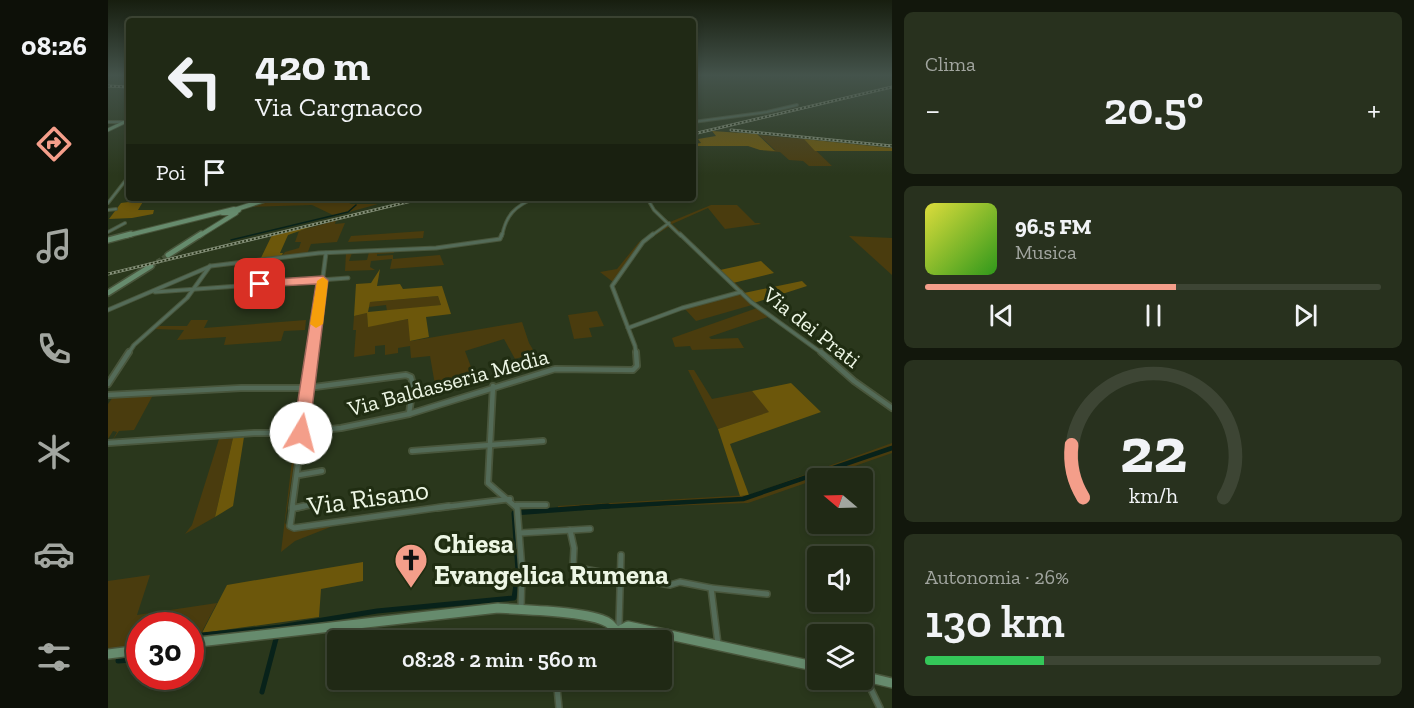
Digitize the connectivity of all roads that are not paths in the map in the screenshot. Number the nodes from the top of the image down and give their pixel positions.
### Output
1 (778, 109) edge
2 (126, 121) edge
3 (108, 122) edge
4 (126, 122) edge
5 (696, 122) edge
6 (109, 129) edge
7 (126, 180) edge
8 (262, 201) edge
9 (529, 201) edge
10 (649, 201) edge
11 (108, 203) edge
12 (116, 209) dead end
13 (108, 210) edge
14 (234, 211) junction
15 (125, 223) dead end
16 (669, 223) junction
17 (108, 232) edge
18 (108, 240) edge
19 (327, 253) junction
20 (168, 255) tunnel mouth
21 (151, 266) tunnel mouth
22 (211, 266) junction
23 (348, 278) dead end
24 (323, 280) junction
25 (197, 288) junction
26 (151, 292) junction
27 (741, 292) junction
28 (108, 293) edge
29 (108, 310) edge
30 (628, 328) junction
31 (108, 384) edge
32 (494, 386) junction
33 (307, 388) junction
34 (108, 395) edge
35 (892, 408) edge
36 (409, 414) junction
37 (301, 433) junction
38 (543, 441) dead end
39 (108, 443) edge
40 (490, 445) junction
41 (412, 451) dead end
42 (322, 471) dead end
43 (299, 475) dead end
44 (510, 500) junction
45 (319, 503) dead end
46 (546, 505) dead end
47 (295, 508) dead end
48 (517, 509) junction
49 (590, 528) dead end
50 (570, 530) junction
51 (520, 533) junction
52 (621, 555) dead end
53 (621, 577) junction
54 (711, 588) junction
55 (767, 594) dead end
56 (521, 609) junction
57 (617, 630) junction
58 (647, 630) edge
59 (672, 635) edge
60 (204, 642) edge
61 (718, 645) junction
62 (126, 652) edge
63 (108, 654) edge
64 (807, 665) edge
65 (873, 678) edge
66 (892, 682) edge
67 (557, 690) edge
68 (871, 690) edge
69 (559, 708) edge
70 (880, 708) edge

1 - 5 street
2 - 3 street
4 - 6 street
7 - 11 street
8 - 14 street
9 - 19 street
10 - 16 street, Via dei Prati
12 - 13 street
14 - 18 street
14 - 20 street
15 - 17 street
16 - 27 street, Via dei Prati
16 - 30 street
19 - 22 street
19 - 24 street
21 - 28 street
22 - 25 street
22 - 26 street
23 - 24 street
24 - 25 street
24 - 33 street
25 - 26 street
25 - 31 street
26 - 29 street
27 - 30 street
27 - 35 street, Via dei Prati
30 - 32 street, Via Baldasseria Media
32 - 36 street, Via Baldasseria Media
32 - 40 street
33 - 34 street
33 - 36 street
33 - 37 street
36 - 37 street, Via Baldasseria Media
37 - 39 street, Via Baldasseria Media
37 - 44 street, Via Risano
38 - 40 street
40 - 41 street
40 - 44 street
42 - 43 street
44 - 48 street
45 - 47 street
46 - 48 street
48 - 51 street
49 - 50 street
50 - 51 street
50 - 53 street
51 - 56 street
52 - 53 street
53 - 54 street
53 - 57 street
54 - 55 street
54 - 61 street
56 - 57 street
56 - 60 street
57 - 58 street
59 - 61 street
61 - 64 street
62 - 63 street
65 - 66 street
67 - 69 street
68 - 70 street

